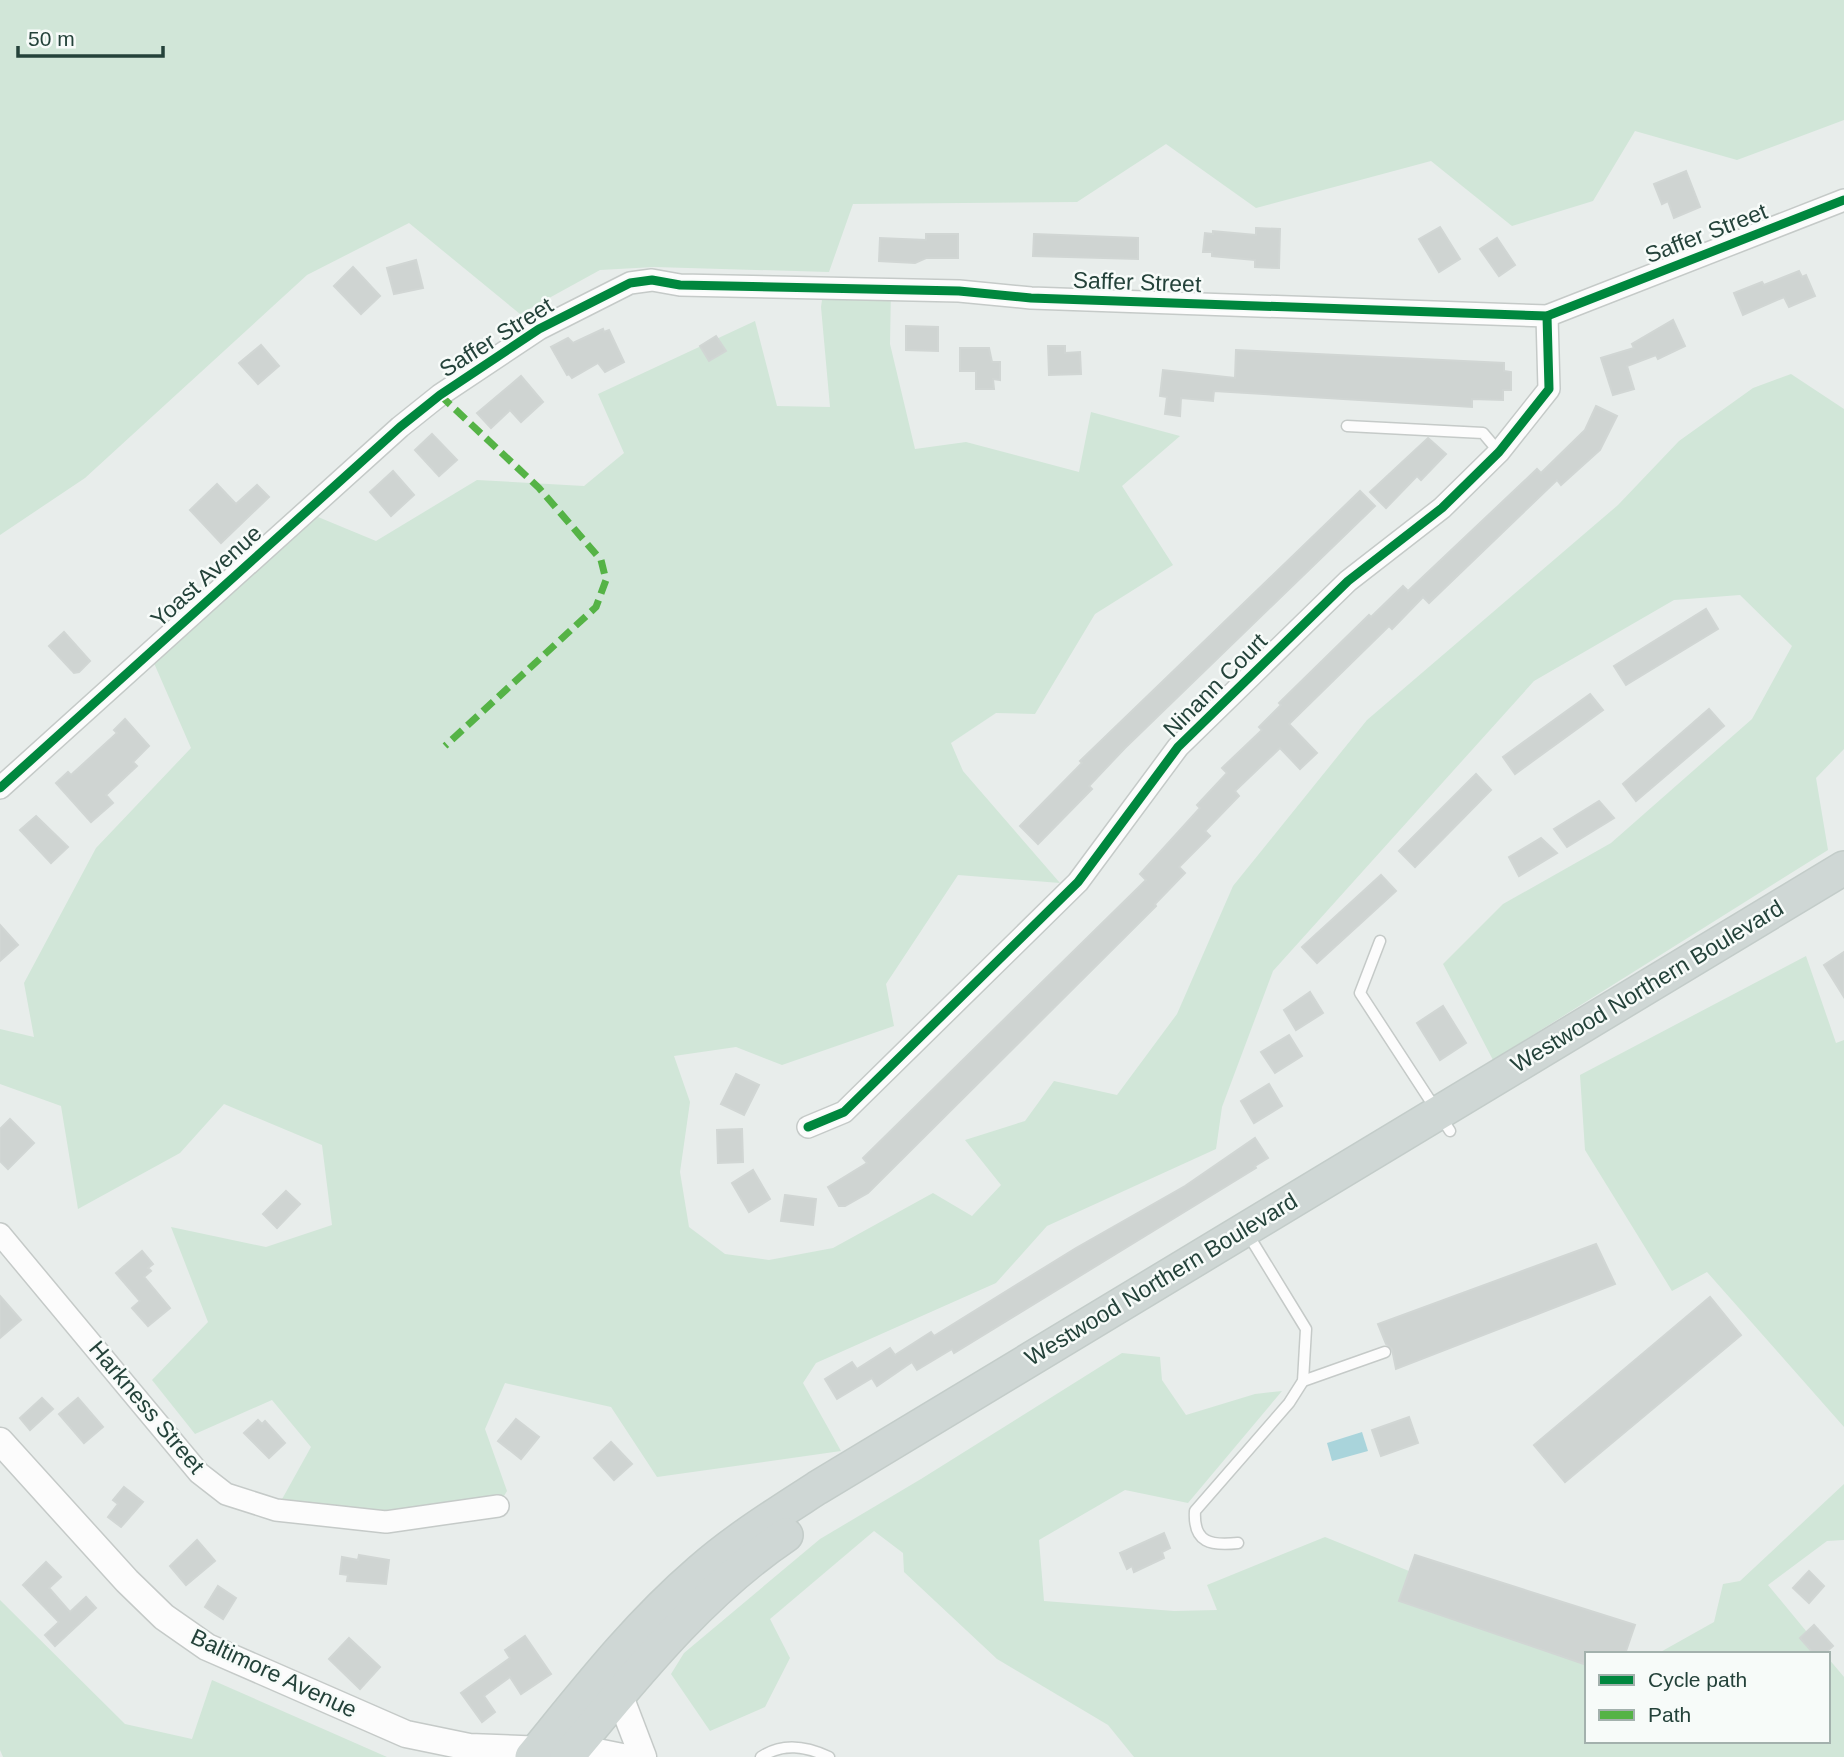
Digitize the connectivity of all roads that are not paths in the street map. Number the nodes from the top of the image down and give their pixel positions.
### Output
1 (1844, 200) edge
2 (1547, 316) junction
3 (440, 395) joint
4 (1347, 426) dead end
5 (1499, 452) junction
6 (0, 788) edge
7 (1844, 868) edge
8 (1844, 894) edge
9 (1380, 941) dead end
10 (1443, 1121) junction
11 (808, 1126) dead end
12 (0, 1234) edge
13 (1251, 1238) junction
14 (1385, 1352) dead end
15 (1303, 1381) junction
16 (0, 1441) edge
17 (498, 1506) dead end
18 (1238, 1543) dead end
19 (619, 1694) junction
20 (553, 1754) edge
21 (622, 1757) edge
22 (643, 1757) edge
23 (761, 1757) edge
24 (829, 1757) edge

1 - 2 street, Saffer Street
2 - 3 street, Saffer Street
2 - 5 street, Ninann Court
3 - 6 street, Yoast Avenue
4 - 5 lane
5 - 11 street, Ninann Court
7 - 10 main road, Westwood Northern Boulevard
8 - 10 main road, Westwood Northern Boulevard
9 - 10 lane
10 - 13 main road, Westwood Northern Boulevard
12 - 17 street, Harkness Street
13 - 15 lane
13 - 19 main road, Westwood Northern Boulevard
13 - 20 main road, Westwood Northern Boulevard
14 - 15 lane
15 - 18 lane
16 - 20 street, Baltimore Avenue
19 - 20 main road, Westwood Northern Boulevard
19 - 22 street
20 - 21 street, Baltimore Avenue
23 - 24 lane

